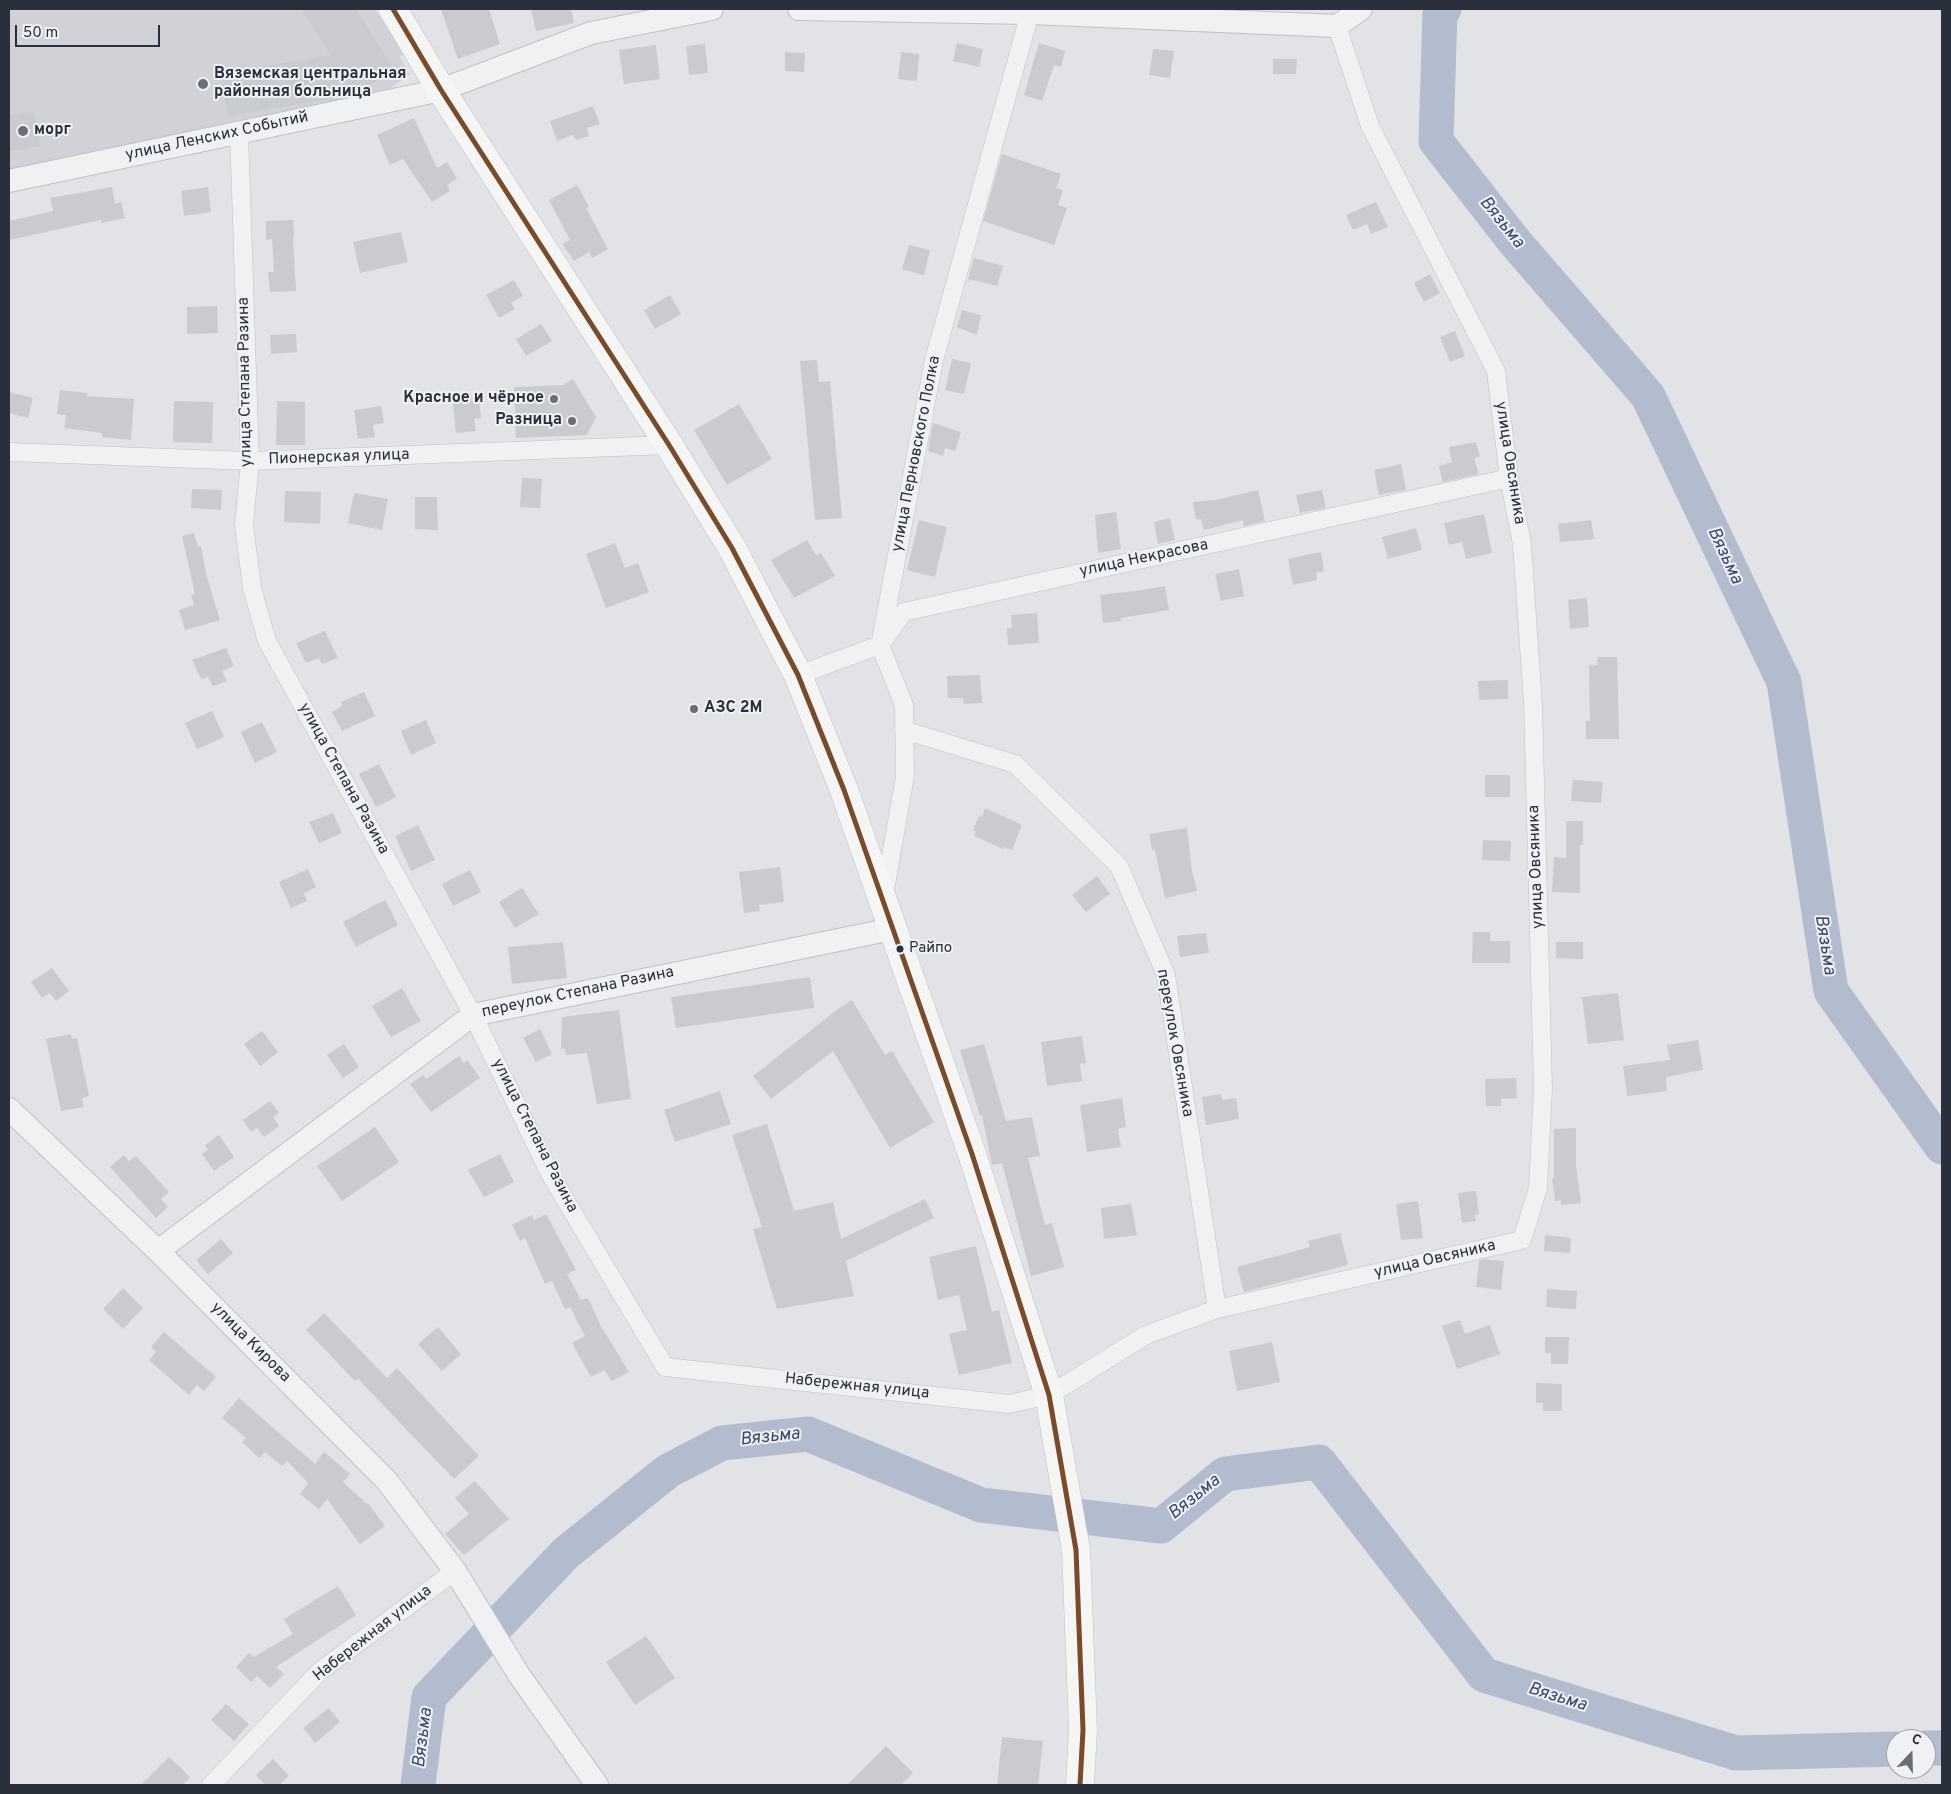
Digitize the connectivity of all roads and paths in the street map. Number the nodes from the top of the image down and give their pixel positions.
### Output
1 (393, 9) edge
2 (712, 9) edge
3 (799, 9) edge
4 (1361, 9) edge
5 (1030, 11) edge
6 (1337, 26) junction
7 (442, 90) junction
8 (239, 132) junction
9 (9, 182) edge
10 (669, 446) junction
11 (9, 452) edge
12 (250, 461) junction
13 (1509, 478) junction
14 (880, 645) junction
15 (798, 675) junction
16 (904, 730) junction
17 (883, 903) junction
18 (892, 929) junction
19 (473, 1015) junction
20 (9, 1109) edge
21 (158, 1251) junction
22 (1217, 1309) junction
23 (665, 1366) joint
24 (1049, 1396) junction
25 (455, 1571) junction
26 (210, 1785) edge
27 (597, 1785) edge
28 (1080, 1785) edge

1 - 7 main road
2 - 7 street, улица Ленских Событий
3 - 5 street
4 - 6 street
5 - 6 street
5 - 14 street, улица Перновского Полка
6 - 13 street, улица Овсяника
7 - 8 street, улица Ленских Событий
7 - 10 main road
8 - 9 street, улица Ленских Событий
8 - 12 street, улица Степана Разина
10 - 12 street, Пионерская улица
10 - 15 main road
11 - 12 street, Пионерская улица
12 - 19 street, улица Степана Разина
13 - 14 street, улица Некрасова
13 - 22 street, улица Овсяника
14 - 15 street
14 - 16 street
15 - 17 main road
16 - 17 street
16 - 22 street, переулок Овсяника
17 - 18 main road
18 - 19 street, переулок Степана Разина
18 - 24 main road
19 - 21 street, переулок Степана Разина
19 - 23 street, улица Степана Разина
20 - 21 street, улица Кирова
21 - 25 street, улица Кирова
22 - 24 street, улица Овсяника
23 - 24 street, Набережная улица
24 - 28 main road
25 - 26 street, Набережная улица
25 - 27 street, улица Кирова

